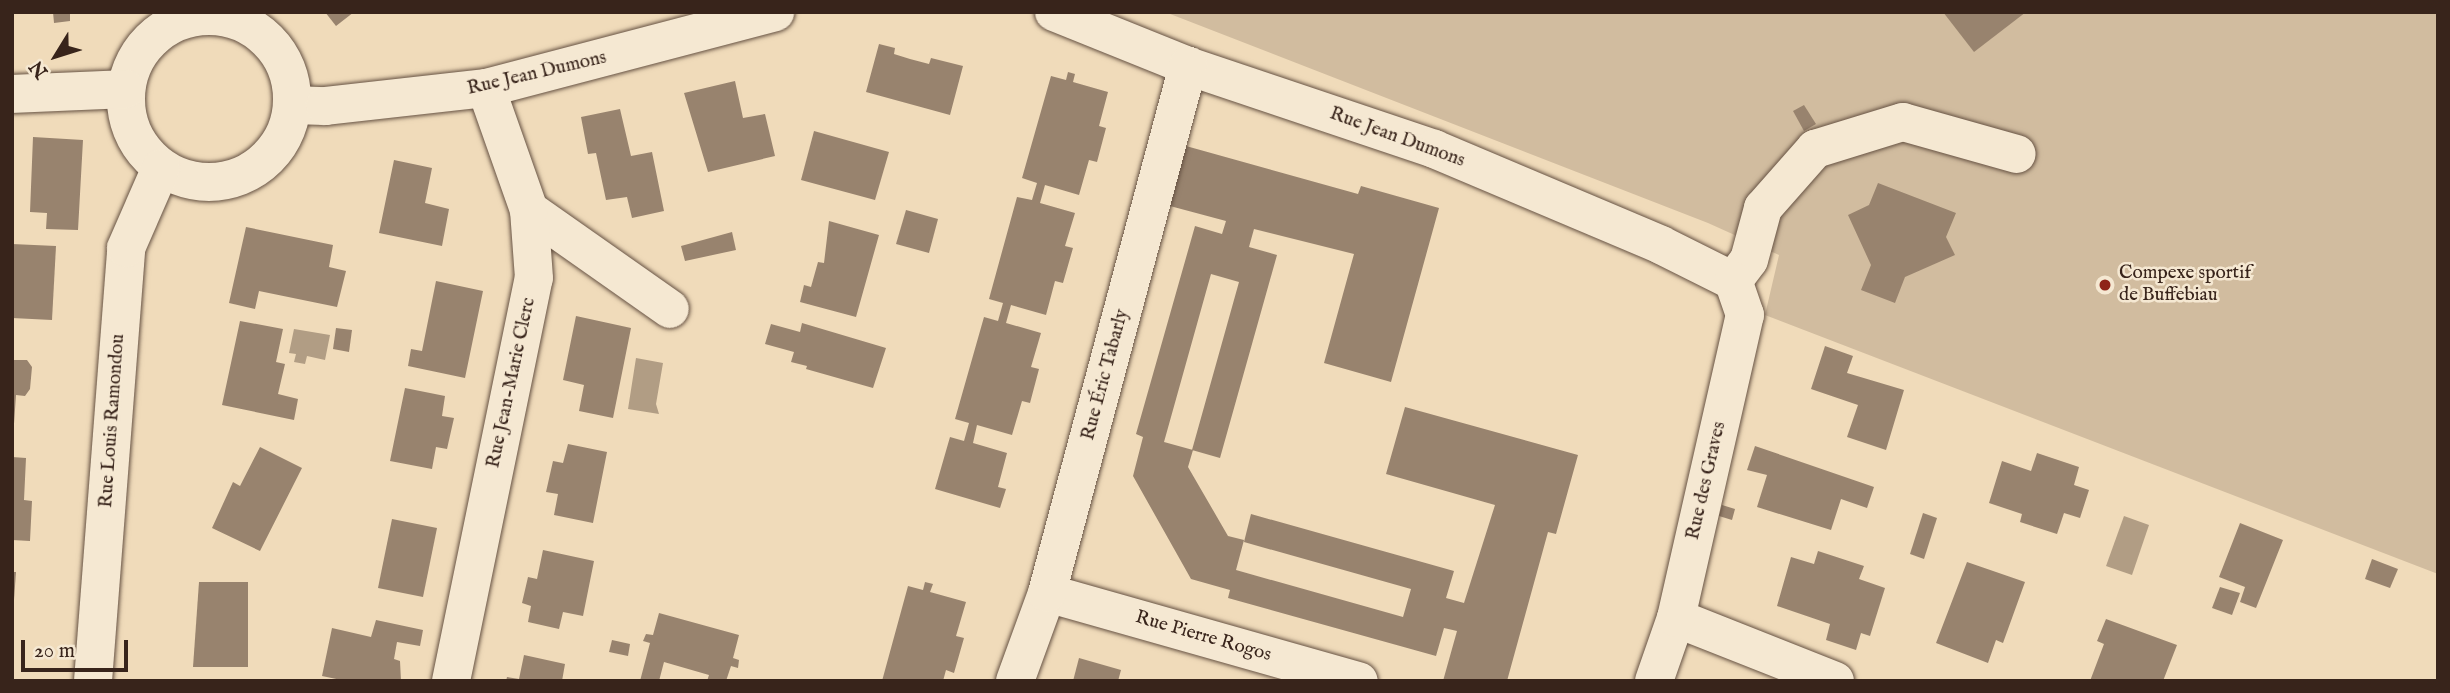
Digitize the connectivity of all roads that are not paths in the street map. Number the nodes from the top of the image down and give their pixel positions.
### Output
1 (775, 12) edge
2 (1054, 12) edge
3 (213, 14) edge
4 (1188, 66) junction
5 (486, 88) junction
6 (126, 89) junction
7 (12, 94) edge
8 (293, 105) junction
9 (2017, 154) dead end
10 (161, 168) junction
11 (529, 210) junction
12 (1733, 281) junction
13 (670, 309) dead end
14 (1047, 593) junction
15 (1676, 618) junction
16 (93, 681) edge
17 (451, 681) edge
18 (1015, 681) edge
19 (1359, 681) edge
20 (1654, 681) edge
21 (1835, 681) edge

1 - 5 street, Rue Jean Dumons
2 - 4 street, Rue Jean Dumons
3 - 6 street
3 - 8 street
4 - 12 street, Rue Jean Dumons
4 - 14 street, Rue Éric Tabarly
5 - 8 street, Rue Jean Dumons
5 - 11 street, Rue Jean-Marie Clerc
6 - 7 street
6 - 10 street
8 - 10 street
9 - 12 street
10 - 16 street, Rue Louis Ramondou
11 - 13 street
11 - 17 street, Rue Jean-Marie Clerc
12 - 15 street, Rue des Graves
14 - 18 street, Rue Éric Tabarly
14 - 19 street, Rue Pierre Rogos
15 - 20 street, Rue des Graves
15 - 21 street

